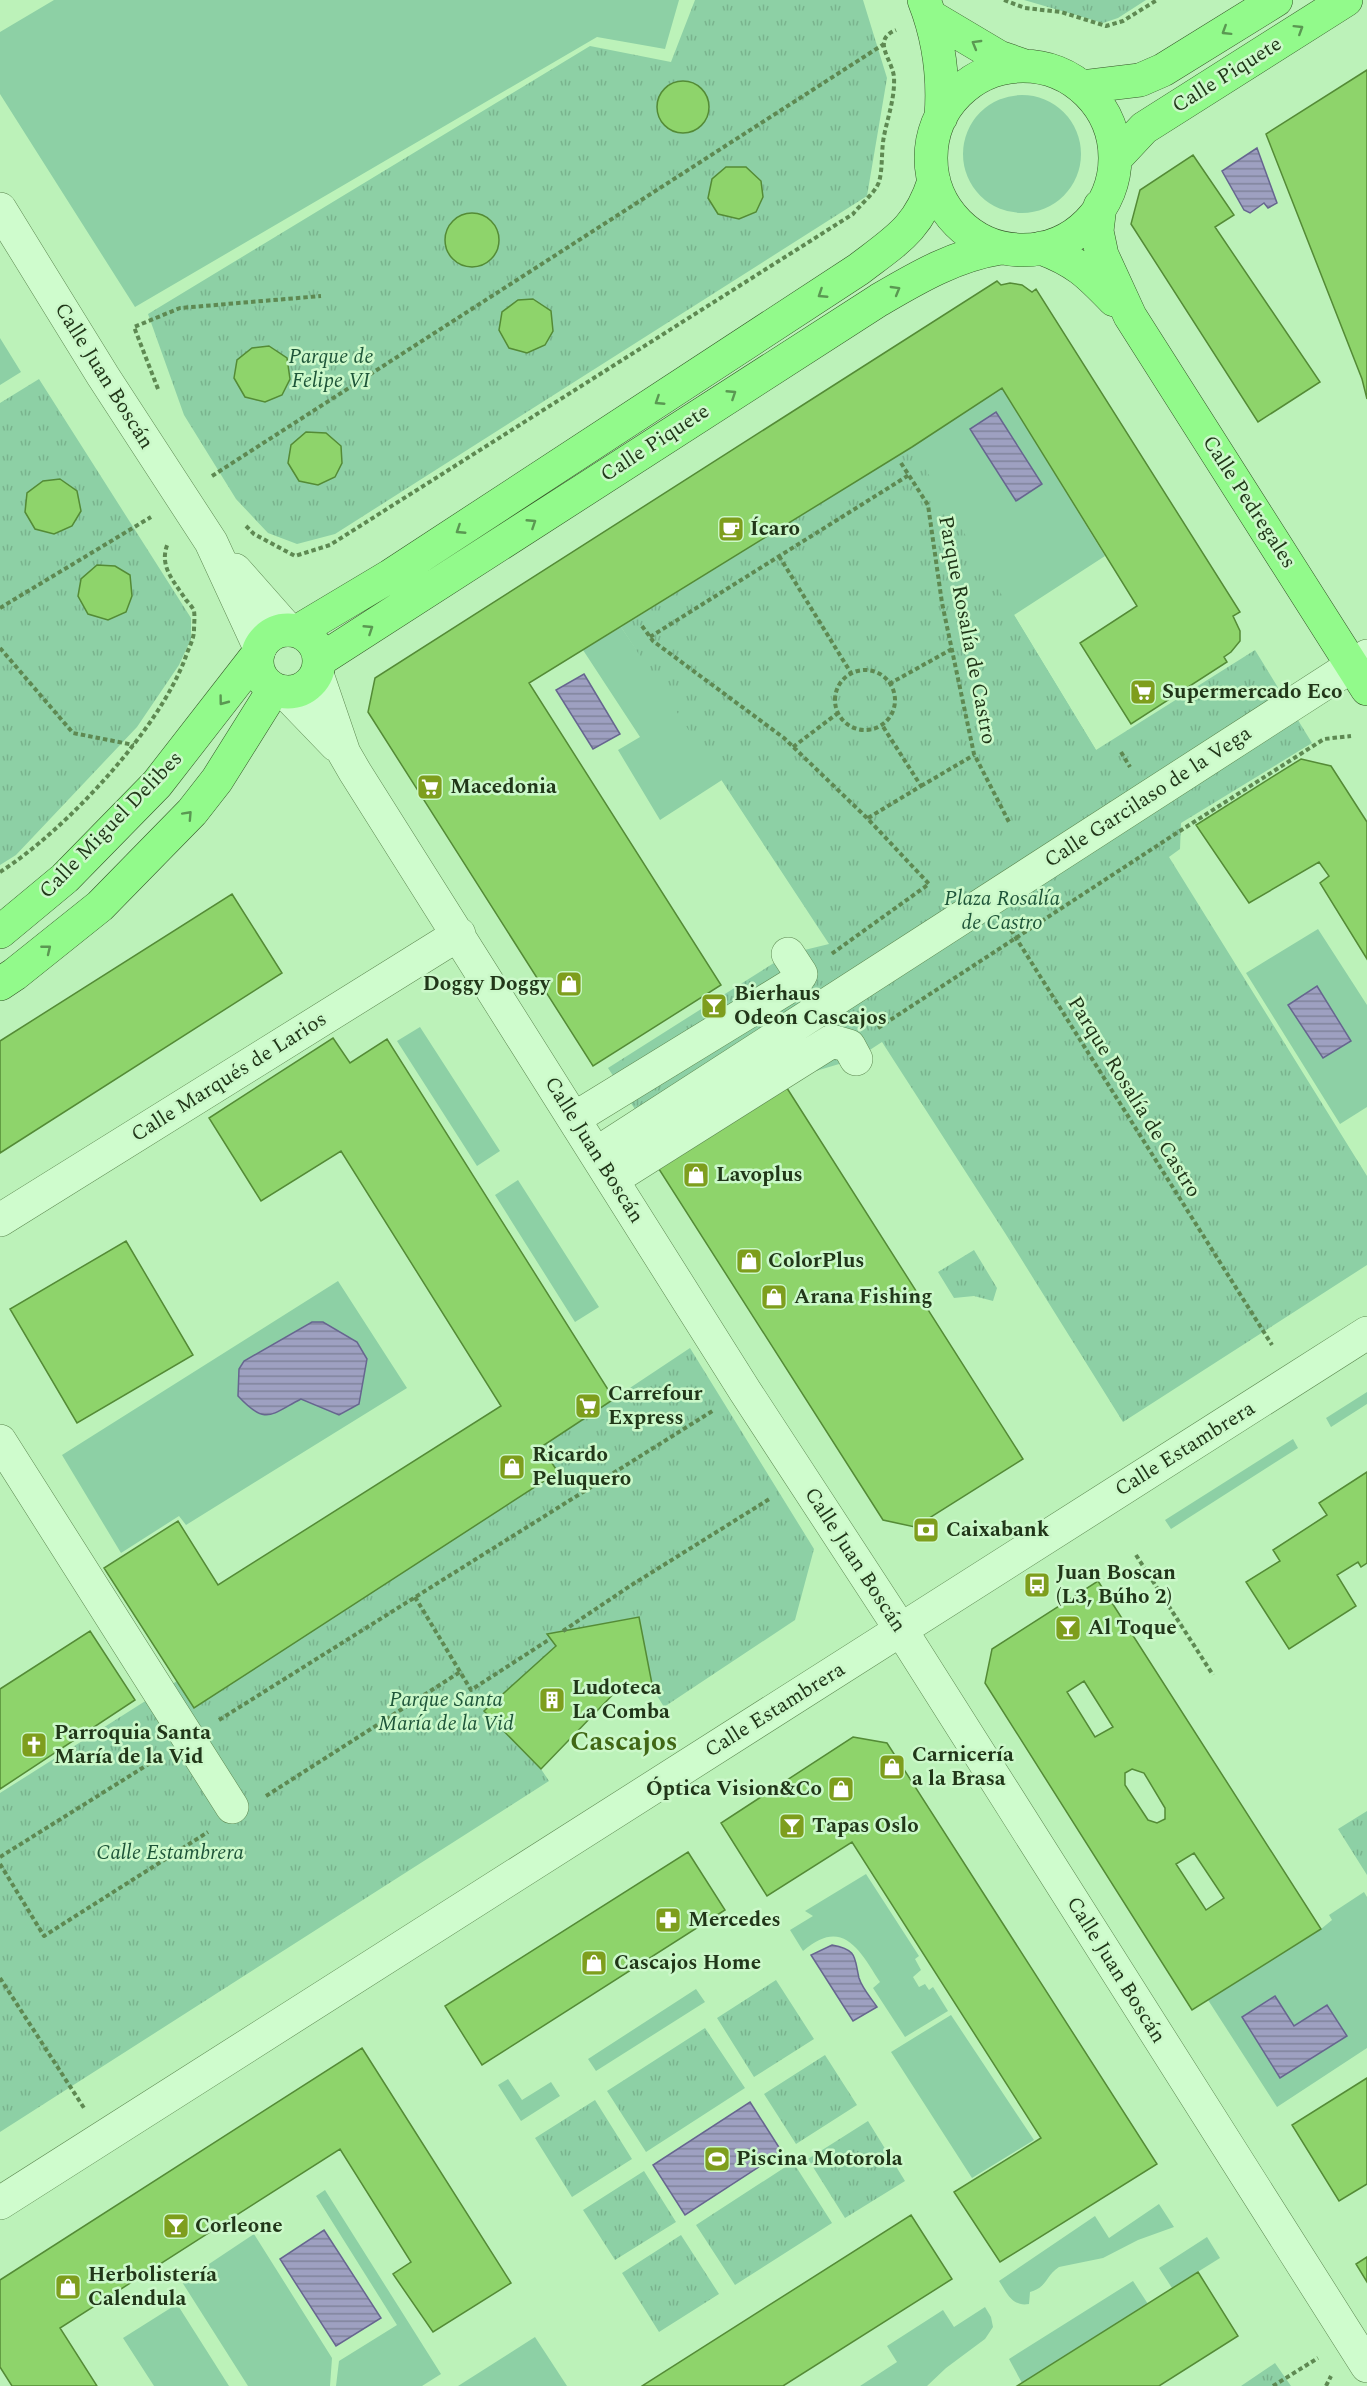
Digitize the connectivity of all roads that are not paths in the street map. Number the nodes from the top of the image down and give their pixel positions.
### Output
1 (1276, 0) edge
2 (1346, 0) edge
3 (927, 8) edge
4 (1025, 66) junction
5 (1082, 87) junction
6 (941, 117) junction
7 (1115, 159) junction
8 (934, 181) junction
9 (1101, 206) junction
10 (0, 209) edge
11 (1001, 248) junction
12 (1041, 248) junction
13 (1130, 316) junction
14 (197, 520) junction
15 (293, 631) junction
16 (259, 651) junction
17 (318, 667) junction
18 (1362, 670) edge
19 (280, 691) junction
20 (344, 753) junction
21 (0, 932) edge
22 (459, 934) junction
23 (794, 964) road end
24 (0, 984) edge
25 (853, 1053) road end
26 (575, 1118) junction
27 (605, 1166) junction
28 (0, 1220) edge
29 (1367, 1333) edge
30 (0, 1441) edge
31 (900, 1630) junction
32 (235, 1810) road end
33 (0, 2203) edge
34 (1367, 2366) edge

1 -> 5 main road, Calle Piquete
7 -> 2 main road, Calle Piquete
4 -> 3 main road
3 - 6 main road
4 - 5 main road
4 - 6 main road
5 - 7 main road
6 - 8 main road
7 - 9 main road
8 - 11 main road
8 -> 15 main road, Calle Piquete
9 - 12 main road
9 - 13 main road, Calle Pedregales
10 - 14 street, Calle Juan Boscán
11 - 12 main road
17 -> 11 main road, Calle Piquete
12 - 13 main road, Calle Pedregales
13 - 18 main road, Calle Pedregales
14 - 15 street, Calle Juan Boscán
14 - 16 street, Calle Juan Boscán
15 - 16 main road
15 - 17 main road
16 - 19 main road
16 -> 21 main road, Calle Miguel Delibes
17 - 19 main road
17 - 20 street, Calle Juan Boscán
18 - 27 street, Calle Garcilaso de la Vega
19 - 20 street, Calle Juan Boscán
24 -> 19 main road
20 - 22 street, Calle Juan Boscán
22 - 26 street, Calle Juan Boscán
22 - 28 street, Calle Marqués de Larios
23 - 26 street
25 - 27 street
26 - 27 street, Calle Juan Boscán
27 - 31 street, Calle Juan Boscán
29 - 31 street, Calle Estambrera
30 - 32 street
31 - 33 street, Calle Estambrera
31 - 34 street, Calle Juan Boscán

